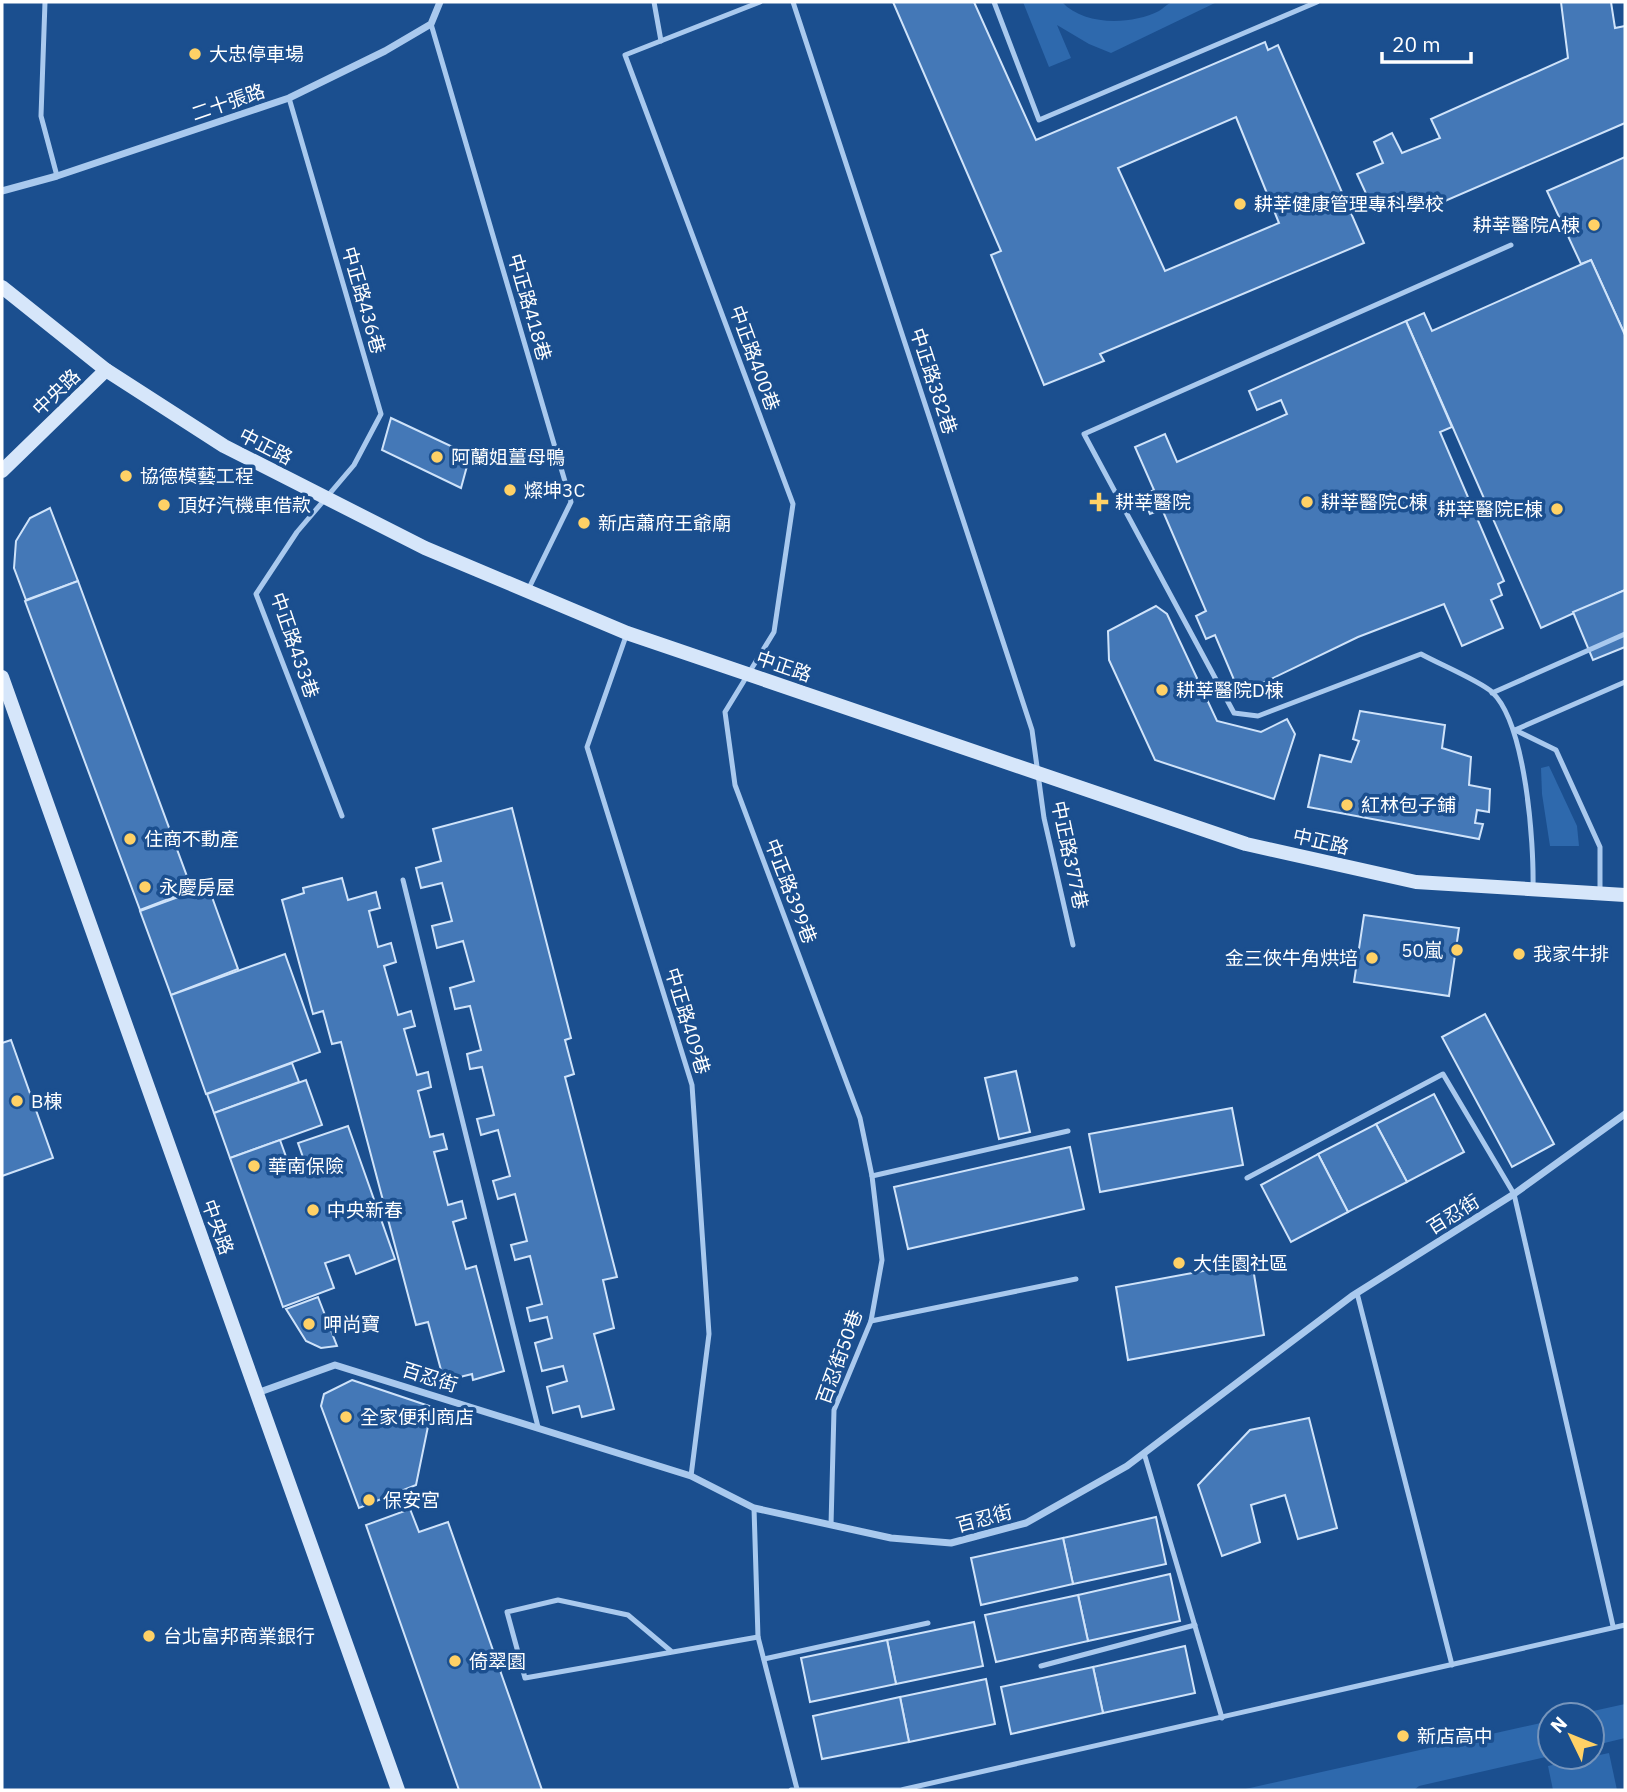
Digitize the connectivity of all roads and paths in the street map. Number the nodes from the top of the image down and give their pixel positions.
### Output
1 (45, 2) edge
2 (439, 2) edge
3 (654, 2) edge
4 (760, 2) edge
5 (793, 2) edge
6 (994, 2) edge
7 (1317, 2) edge
8 (431, 24) junction
9 (661, 41) junction
10 (289, 98) junction
11 (57, 176) junction
12 (2, 191) edge
13 (1511, 245) dead end
14 (2, 287) edge
15 (106, 370) junction
16 (2, 471) edge
17 (326, 498) junction
18 (526, 593) junction
19 (627, 633) junction
20 (1625, 634) edge
21 (748, 674) junction
22 (2, 677) edge
23 (1625, 682) edge
24 (1492, 692) junction
25 (1515, 730) junction
26 (1037, 772) junction
27 (342, 816) dead end
28 (403, 880) dead end
29 (1533, 889) junction
30 (1600, 894) junction
31 (1625, 895) edge
32 (1073, 945) dead end
33 (1625, 1114) edge
34 (860, 1118) joint
35 (1068, 1131) dead end
36 (872, 1176) junction
37 (1247, 1178) dead end
38 (1514, 1194) junction
39 (1076, 1279) dead end
40 (1357, 1293) junction
41 (871, 1321) junction
42 (257, 1393) junction
43 (538, 1427) junction
44 (1144, 1454) junction
45 (691, 1476) junction
46 (754, 1507) junction
47 (831, 1525) junction
48 (928, 1623) dead end
49 (1195, 1625) junction
50 (1625, 1625) edge
51 (1613, 1626) junction
52 (758, 1637) junction
53 (672, 1653) junction
54 (764, 1659) junction
55 (1452, 1665) junction
56 (1041, 1666) dead end
57 (1222, 1717) junction
58 (398, 1790) edge
59 (794, 1790) edge

1 - 11 lane
2 - 8 street
3 - 9 lane
4 - 9 lane
5 - 26 lane, 中正路382巷
6 - 7 lane
8 - 10 street, 二十張路
8 - 18 lane, 中正路418巷
9 - 21 lane, 中正路400巷
10 - 11 street, 二十張路
10 - 17 lane, 中正路436巷
11 - 12 street, 二十張路
13 - 24 lane
14 - 15 street, 中正路
15 - 16 street, 中央路
15 - 17 street, 中正路
17 - 18 street, 中正路
17 - 27 lane, 中正路433巷
18 - 19 street, 中正路
19 - 21 street, 中正路
19 - 45 lane, 中正路409巷
20 - 24 lane
21 - 26 street, 中正路
21 - 34 lane, 中正路399巷
22 - 42 street, 中央路
23 - 25 lane
24 - 25 lane
25 - 29 lane
25 - 30 lane
26 - 29 street, 中正路
26 - 32 lane, 中正路377巷
28 - 43 lane
29 - 30 street, 中正路
30 - 31 street, 中正路
33 - 38 street, 百忍街
34 - 36 lane, 百忍街50巷
35 - 36 lane
36 - 41 lane, 百忍街50巷
37 - 38 lane
38 - 40 street, 百忍街
38 - 51 lane
39 - 41 lane
40 - 44 street, 百忍街
40 - 55 lane
41 - 47 lane, 百忍街50巷
42 - 43 street, 百忍街
42 - 58 street, 中央路
43 - 45 street, 百忍街
44 - 47 street, 百忍街
44 - 49 lane
45 - 46 street, 百忍街
46 - 47 street, 百忍街
46 - 52 lane
48 - 54 lane
49 - 56 lane
49 - 57 lane
50 - 51 lane
51 - 55 lane
52 - 53 lane
52 - 54 lane
53 - 53 lane
54 - 59 lane
55 - 57 lane
57 - 59 lane

